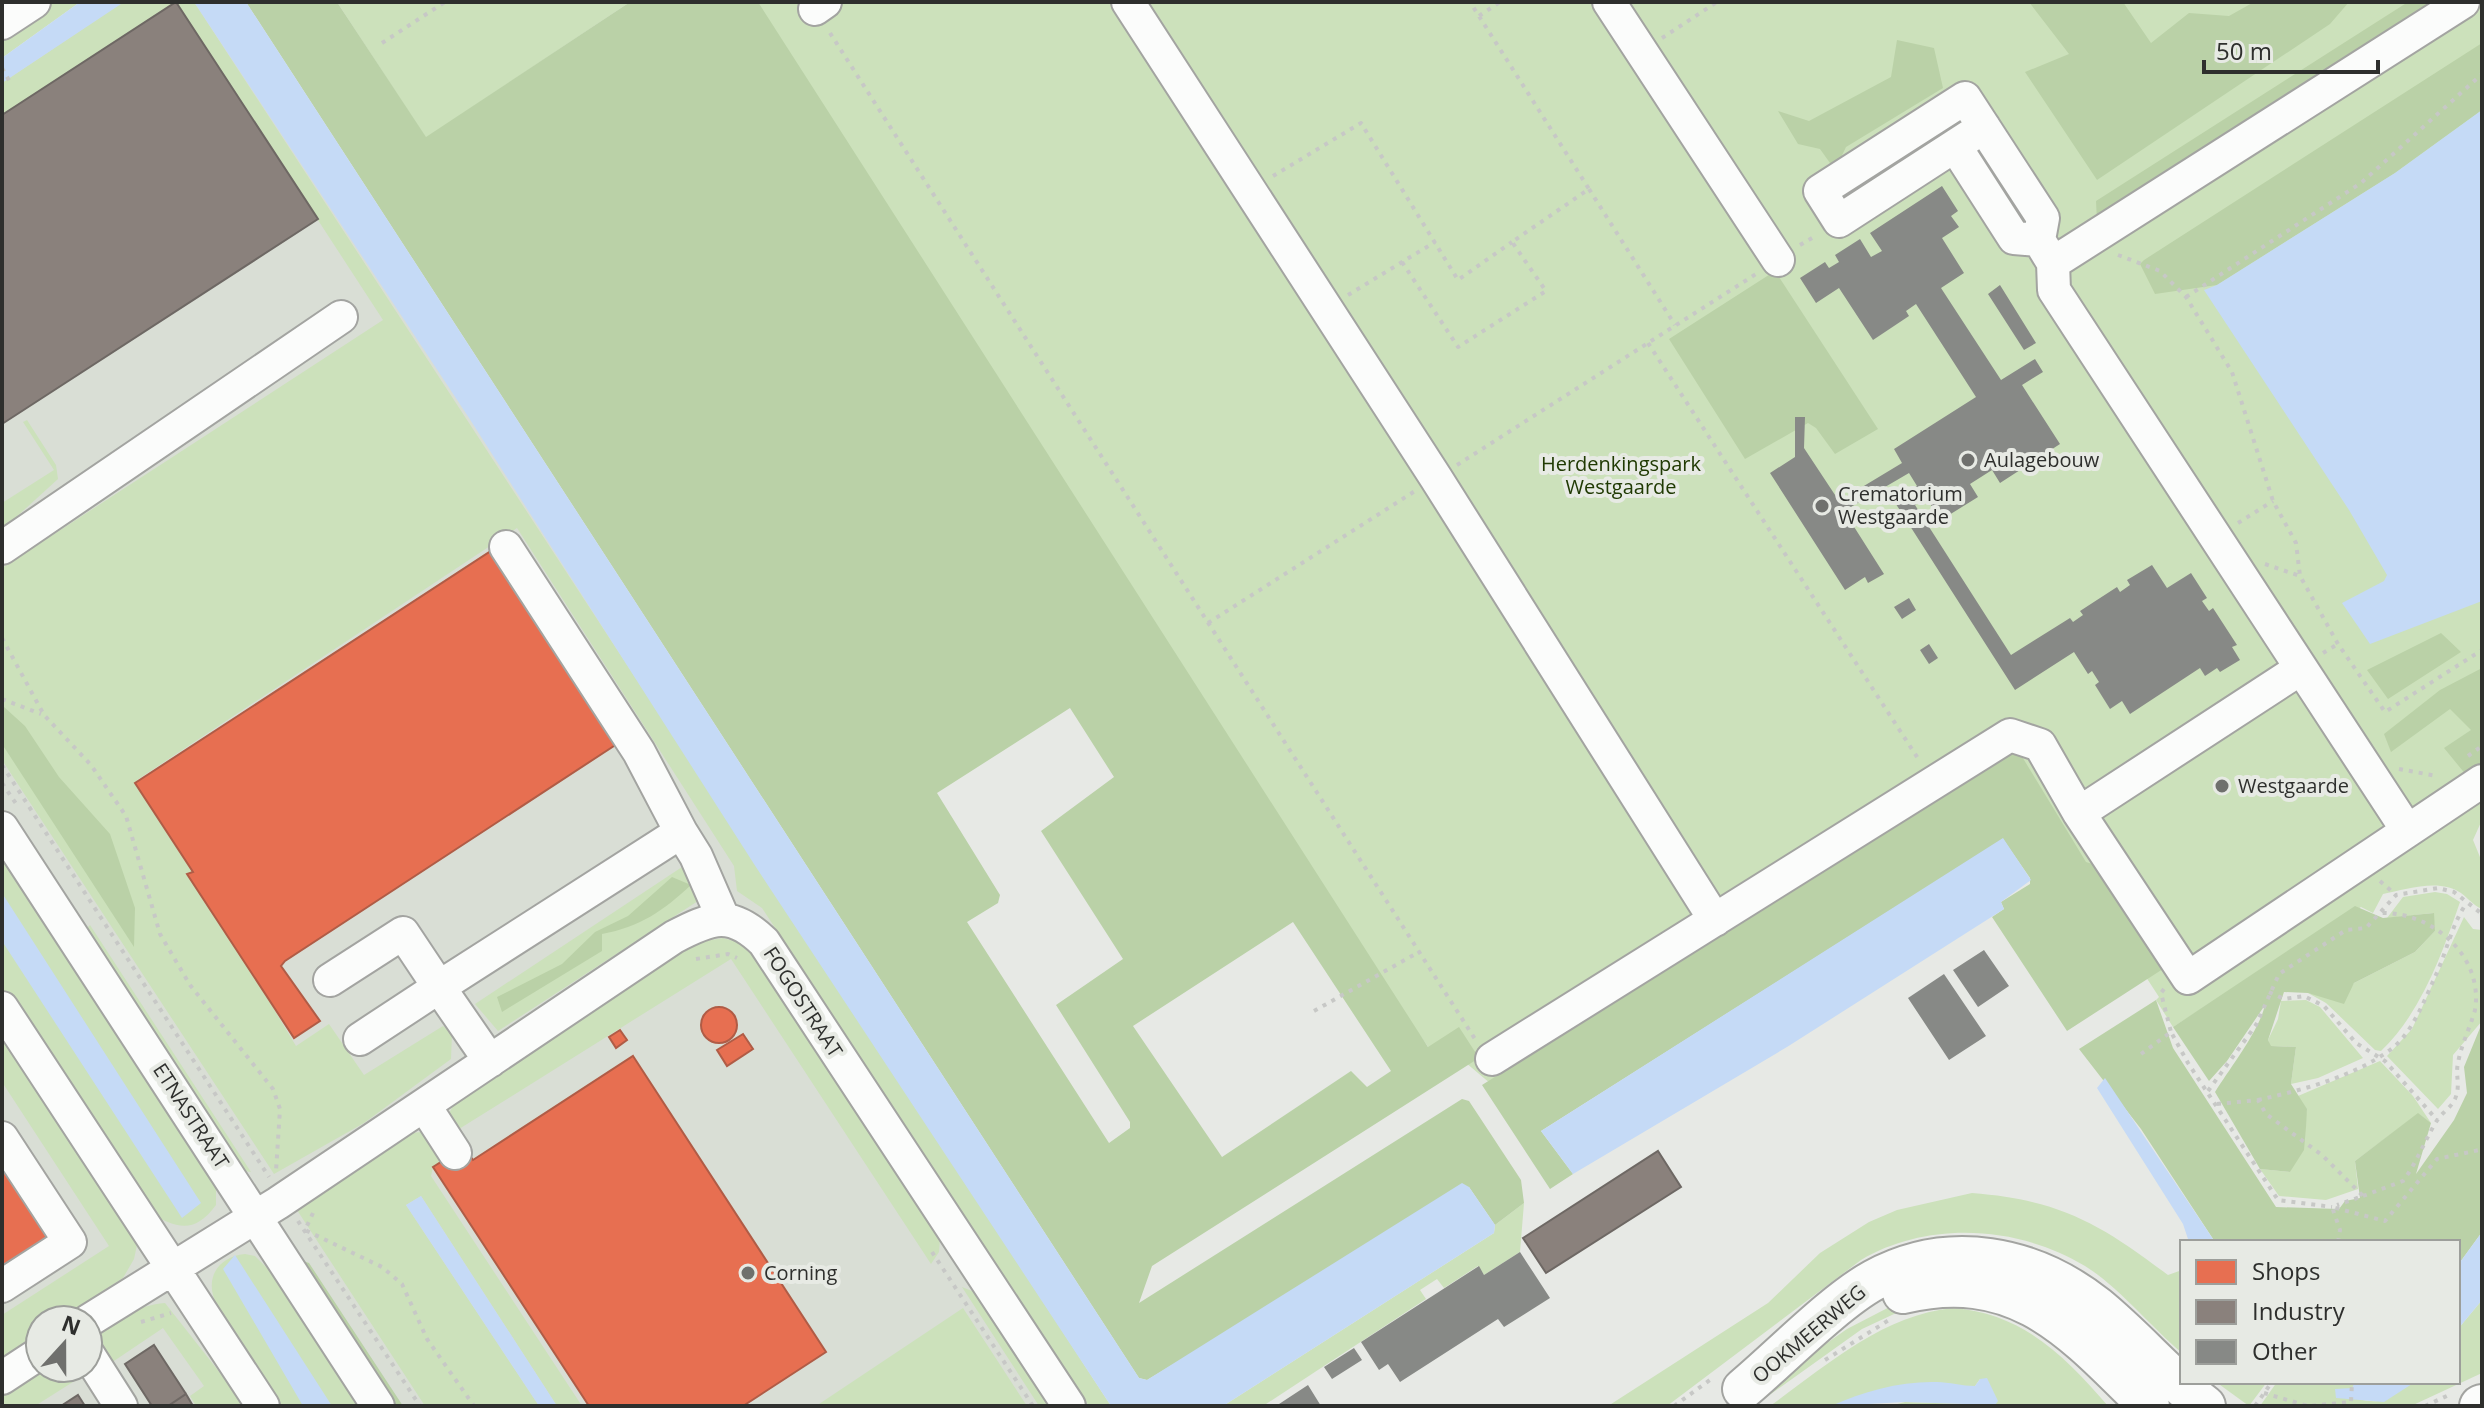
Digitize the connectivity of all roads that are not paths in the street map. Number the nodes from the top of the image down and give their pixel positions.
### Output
1 (34, 2) edge
2 (1128, 2) edge
3 (1609, 2) edge
4 (2463, 2) edge
5 (2, 23) edge
6 (1984, 127) junction
7 (1955, 146) junction
8 (2046, 251) junction
9 (1778, 260) road end
10 (341, 317) dead end
11 (506, 547) dead end
12 (2, 548) edge
13 (2312, 661) junction
14 (2470, 771) edge
15 (2079, 813) junction
16 (2, 828) edge
17 (2407, 830) junction
18 (681, 832) junction
19 (723, 918) junction
20 (1715, 920) junction
21 (330, 980) dead end
22 (439, 987) junction
23 (2, 1008) edge
24 (360, 1039) dead end
25 (1492, 1059) road end
26 (490, 1061) junction
27 (424, 1105) junction
28 (2, 1138) edge
29 (455, 1153) dead end
30 (257, 1216) junction
31 (170, 1267) junction
32 (2, 1286) edge
33 (104, 1310) edge
34 (24, 1364) edge
35 (2, 1378) edge
36 (104, 1379) edge
37 (1730, 1398) edge
38 (2198, 1404) edge
39 (121, 1406) edge
40 (263, 1406) edge
41 (378, 1406) edge
42 (1069, 1406) edge
43 (2149, 1406) edge

1 - 5 street
2 - 20 street
3 - 9 street
4 - 8 street
6 - 7 street
6 - 7 street
6 - 8 street
7 - 8 street
8 - 13 street
10 - 12 street
11 - 18 street
13 - 15 street
13 - 17 street
14 - 17 street
15 - 17 street
15 - 20 street
16 - 30 street, ETNASTRAAT
18 - 19 street
18 - 22 street
19 - 26 street
19 - 42 street, FOGOSTRAAT
20 - 25 street
21 - 22 street
22 - 24 street
22 - 26 street
23 - 31 street
26 - 27 street
27 - 29 street
27 - 30 street
28 - 32 street
30 - 31 street
30 - 41 street, ETNASTRAAT
31 - 33 street
31 - 40 street
34 - 35 street
36 - 39 street
37 - 38 main road, OOKMEERWEG
37 - 43 main road, OOKMEERWEG

